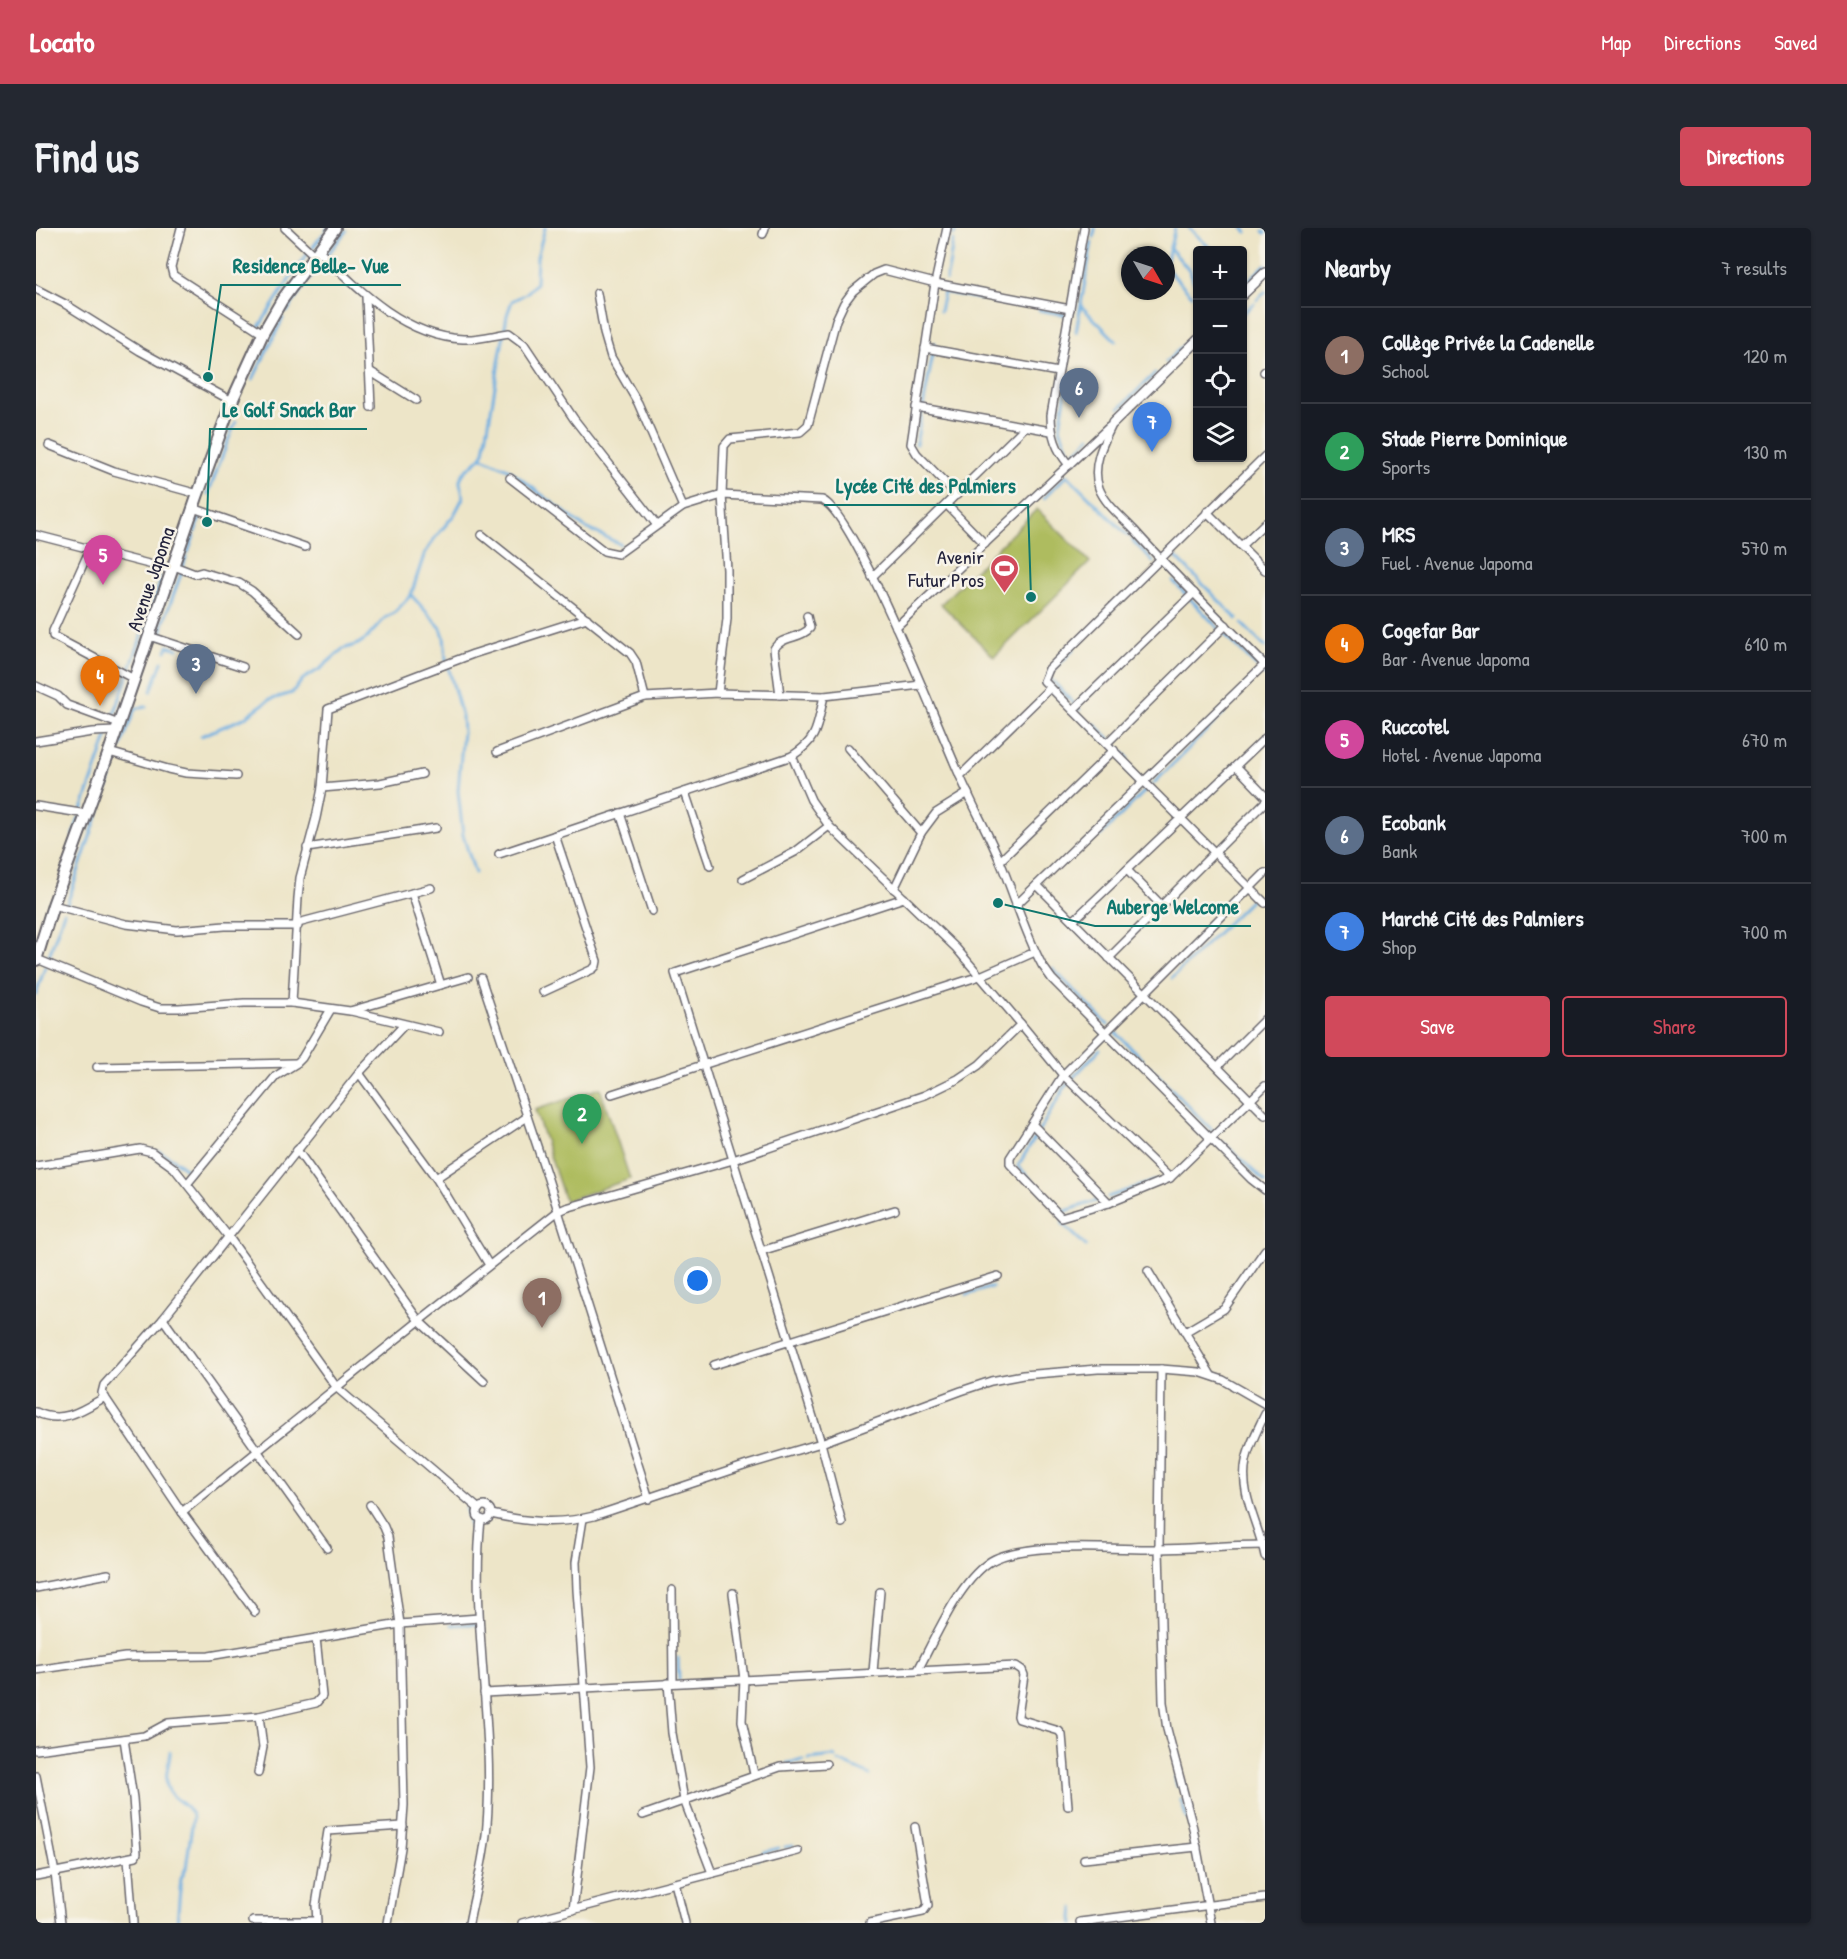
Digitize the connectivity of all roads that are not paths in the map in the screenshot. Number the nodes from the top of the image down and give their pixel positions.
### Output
1 (181, 228) edge
2 (285, 228) edge
3 (335, 228) edge
4 (947, 228) edge
5 (1084, 228) edge
6 (316, 253) junction
7 (1265, 273) edge
8 (935, 283) junction
9 (36, 289) edge
10 (1247, 290) edge
11 (597, 293) dead end
12 (366, 297) junction
13 (1070, 309) junction
14 (263, 333) junction
15 (1193, 344) edge
16 (925, 348) junction
17 (371, 372) junction
18 (1058, 372) junction
19 (416, 400) dead end
20 (232, 401) junction
21 (371, 407) dead end
22 (916, 407) junction
23 (1113, 423) junction
24 (1025, 427) junction
25 (1051, 431) junction
26 (49, 445) dead end
27 (1265, 456) edge
28 (1069, 465) junction
29 (510, 478) dead end
30 (198, 494) junction
31 (722, 495) junction
32 (957, 495) junction
33 (947, 505) junction
34 (683, 507) junction
35 (193, 508) junction
36 (1207, 512) junction
37 (1265, 523) edge
38 (656, 524) junction
39 (36, 535) edge
40 (482, 535) dead end
41 (985, 544) junction
42 (1241, 546) junction
43 (305, 548) dead end
44 (90, 549) junction
45 (1160, 559) junction
46 (173, 568) junction
47 (1265, 570) edge
48 (872, 577) junction
49 (1194, 593) junction
50 (807, 616) dead end
51 (587, 618) junction
52 (1226, 625) junction
53 (896, 627) junction
54 (299, 634) dead end
55 (149, 636) junction
56 (1265, 665) edge
57 (243, 667) dead end
58 (134, 679) junction
59 (921, 685) junction
60 (36, 686) edge
61 (1050, 688) junction
62 (718, 693) junction
63 (780, 695) junction
64 (824, 696) junction
65 (645, 697) junction
66 (1073, 710) junction
67 (117, 728) junction
68 (1265, 738) edge
69 (36, 741) edge
70 (1107, 743) junction
71 (848, 748) dead end
72 (1114, 750) junction
73 (110, 752) junction
74 (497, 752) dead end
75 (792, 756) junction
76 (1236, 766) junction
77 (422, 774) dead end
78 (236, 776) dead end
79 (960, 776) junction
80 (1144, 780) junction
81 (322, 788) junction
82 (685, 792) junction
83 (968, 793) junction
84 (1265, 796) edge
85 (1265, 802) edge
86 (36, 807) edge
87 (620, 813) junction
88 (87, 814) junction
89 (1181, 817) junction
90 (829, 826) junction
91 (436, 828) dead end
92 (921, 833) junction
93 (555, 835) junction
94 (308, 848) junction
95 (1215, 852) junction
96 (499, 854) dead end
97 (999, 861) junction
98 (710, 866) dead end
99 (1127, 870) junction
100 (1265, 873) edge
101 (742, 879) dead end
102 (1036, 885) junction
103 (1250, 887) junction
104 (431, 888) dead end
105 (894, 889) junction
106 (412, 893) junction
107 (904, 898) junction
108 (1265, 903) edge
109 (53, 905) junction
110 (1016, 905) junction
111 (1162, 906) junction
112 (652, 911) dead end
113 (1073, 921) junction
114 (298, 924) junction
115 (41, 928) edge
116 (1035, 952) junction
117 (1109, 958) junction
118 (36, 959) edge
119 (980, 976) junction
120 (468, 977) dead end
121 (481, 978) dead end
122 (441, 986) junction
123 (543, 992) dead end
124 (1144, 994) junction
125 (292, 1004) junction
126 (331, 1010) junction
127 (350, 1011) junction
128 (1265, 1019) edge
129 (1022, 1024) junction
130 (404, 1025) junction
131 (439, 1032) dead end
132 (1104, 1032) junction
133 (297, 1063) junction
134 (703, 1064) junction
135 (1218, 1066) junction
136 (97, 1067) dead end
137 (359, 1073) junction
138 (1063, 1075) junction
139 (1265, 1086) edge
140 (612, 1094) dead end
141 (1251, 1101) junction
142 (1265, 1115) edge
143 (527, 1117) junction
144 (1033, 1125) junction
145 (1210, 1139) junction
146 (297, 1150) junction
147 (733, 1160) junction
148 (36, 1167) edge
149 (436, 1178) junction
150 (1170, 1178) junction
151 (187, 1184) junction
152 (1265, 1190) edge
153 (1109, 1203) junction
154 (895, 1209) dead end
155 (557, 1212) junction
156 (228, 1236) junction
157 (1265, 1250) edge
158 (762, 1251) junction
159 (489, 1265) junction
160 (1148, 1271) dead end
161 (998, 1276) dead end
162 (163, 1318) junction
163 (419, 1321) junction
164 (1185, 1332) junction
165 (790, 1342) junction
166 (714, 1365) dead end
167 (1161, 1369) junction
168 (1211, 1375) junction
169 (484, 1381) dead end
170 (337, 1389) junction
171 (105, 1398) junction
172 (1265, 1404) edge
173 (36, 1412) edge
174 (1265, 1414) edge
175 (821, 1443) junction
176 (258, 1452) junction
177 (649, 1499) junction
178 (370, 1505) dead end
179 (479, 1509) junction
180 (182, 1512) junction
181 (491, 1514) junction
182 (481, 1519) junction
183 (583, 1519) junction
184 (842, 1523) dead end
185 (1264, 1545) edge
186 (327, 1548) dead end
187 (1159, 1549) junction
188 (1265, 1556) edge
189 (108, 1574) dead end
190 (36, 1588) edge
191 (672, 1590) dead end
192 (733, 1593) dead end
193 (880, 1593) dead end
194 (255, 1612) dead end
195 (479, 1618) junction
196 (400, 1624) junction
197 (316, 1638) junction
198 (36, 1670) edge
199 (918, 1670) junction
200 (873, 1672) junction
201 (744, 1679) junction
202 (671, 1683) junction
203 (583, 1688) junction
204 (484, 1693) junction
205 (259, 1716) junction
206 (124, 1739) junction
207 (36, 1750) edge
208 (826, 1764) dead end
209 (258, 1773) dead end
210 (754, 1774) junction
211 (36, 1776) edge
212 (684, 1800) junction
213 (1068, 1806) dead end
214 (643, 1815) dead end
215 (403, 1826) junction
216 (915, 1827) dead end
217 (1197, 1848) junction
218 (798, 1851) dead end
219 (128, 1859) junction
220 (1084, 1859) dead end
221 (55, 1873) junction
222 (712, 1873) junction
223 (36, 1876) edge
224 (675, 1883) junction
225 (1265, 1898) edge
226 (1208, 1905) junction
227 (573, 1910) junction
228 (253, 1921) dead end
229 (316, 1922) edge
230 (1080, 1922) edge
231 (61, 1923) edge
232 (133, 1923) edge
233 (388, 1923) edge
234 (469, 1923) edge
235 (522, 1923) edge
236 (685, 1923) edge
237 (870, 1923) edge
238 (1211, 1923) edge

1 - 14 street
2 - 6 street
3 - 6 main road, Avenue Japoma
4 - 8 street
5 - 13 street
6 - 12 street
6 - 14 main road, Avenue Japoma
7 - 10 street
8 - 13 street
8 - 16 street
8 - 31 street
9 - 20 street
11 - 34 street
12 - 17 street
12 - 38 street
13 - 18 street
14 - 20 main road, Avenue Japoma
15 - 23 street
16 - 18 street
16 - 22 street
17 - 19 street
17 - 21 street
18 - 25 street
20 - 30 main road, Avenue Japoma
22 - 24 street
22 - 32 street
23 - 28 street
23 - 45 street
24 - 25 street
24 - 32 street
25 - 28 street
26 - 30 street
27 - 36 street
28 - 41 street
29 - 38 street
30 - 35 main road, Avenue Japoma
31 - 34 street
31 - 48 street
31 - 62 street
32 - 33 street
33 - 41 street
33 - 48 street
34 - 38 street
35 - 43 street
35 - 46 main road, Avenue Japoma
36 - 42 street
36 - 45 street
37 - 42 street
39 - 44 street
40 - 51 street
41 - 53 street
42 - 47 street
44 - 46 street
44 - 58 street
45 - 49 street
45 - 61 street
46 - 54 street
46 - 55 main road, Avenue Japoma
48 - 53 street
49 - 52 street
49 - 66 street
50 - 63 street
51 - 65 street
51 - 81 street
52 - 56 street
52 - 70 street
53 - 59 street
55 - 57 street
55 - 58 main road, Avenue Japoma
56 - 80 street
58 - 67 main road, Avenue Japoma
59 - 64 street
59 - 79 street
60 - 67 street
61 - 66 street
61 - 79 street
62 - 63 street
62 - 65 street
63 - 64 street
64 - 75 street
65 - 74 street
66 - 70 street
67 - 69 street
67 - 73 main road, Avenue Japoma
68 - 76 street
70 - 72 street
71 - 92 street
72 - 80 street
72 - 97 street
73 - 78 street
73 - 88 main road, Avenue Japoma
75 - 82 street
75 - 90 street
76 - 84 street
76 - 89 street
77 - 81 street
79 - 83 street
80 - 89 street
80 - 102 street
81 - 94 street
82 - 87 street
82 - 98 street
83 - 92 street
83 - 97 street
85 - 95 street
86 - 88 street
87 - 93 street
87 - 112 street
88 - 109 main road, Avenue Japoma
89 - 95 street
89 - 99 street
90 - 101 street
90 - 105 street
91 - 94 street
92 - 105 street
93 - 96 street
93 - 123 street
94 - 114 street
95 - 103 street
95 - 111 street
97 - 110 street
99 - 111 street
99 - 113 street
100 - 103 street
102 - 110 street
102 - 113 street
103 - 108 street
103 - 124 street
104 - 106 street
105 - 107 street
106 - 114 street
106 - 122 street
107 - 119 street
107 - 134 street
109 - 114 street
109 - 115 main road, Avenue Japoma
110 - 116 street
111 - 117 street
113 - 117 street
114 - 125 street
115 - 118 main road, Avenue Japoma
116 - 119 street
116 - 132 street
117 - 124 street
118 - 125 street
119 - 129 street
119 - 134 street
120 - 122 street
121 - 143 street
122 - 127 street
124 - 132 street
124 - 135 street
125 - 126 street
126 - 127 street
126 - 133 street
127 - 130 street
128 - 135 street
129 - 138 street
129 - 147 street
130 - 131 street
130 - 137 street
132 - 138 street
132 - 145 street
133 - 136 street
133 - 151 street
134 - 140 street
134 - 147 street
135 - 141 street
137 - 146 street
137 - 149 street
138 - 144 street
138 - 150 street
139 - 141 street
141 - 142 street
141 - 145 street
143 - 149 street
143 - 155 street
144 - 153 street
144 - 153 street
145 - 150 street
145 - 152 street
146 - 156 street
146 - 163 street
147 - 155 street
147 - 158 street
148 - 151 street
149 - 159 street
150 - 153 street
151 - 156 street
154 - 158 street
155 - 159 street
155 - 177 street
156 - 162 street
156 - 170 street
157 - 164 street
158 - 165 street
159 - 163 street
160 - 164 street
161 - 165 street
162 - 171 street
162 - 176 street
163 - 169 street
163 - 170 street
164 - 168 street
165 - 166 street
165 - 175 street
167 - 168 street
167 - 175 street
167 - 187 street
168 - 172 street
170 - 176 street
170 - 179 street
171 - 173 street
171 - 180 street
174 - 185 street
175 - 177 street
175 - 184 street
176 - 180 street
176 - 186 street
177 - 183 street
178 - 196 street
179 - 181 street
179 - 182 street
180 - 194 street
181 - 182 street
181 - 183 street
182 - 195 street
183 - 203 street
185 - 187 street
185 - 188 street
187 - 199 street
187 - 217 street
189 - 190 street
191 - 202 street
192 - 201 street
193 - 200 street
195 - 196 street
195 - 204 street
196 - 197 street
196 - 215 street
197 - 198 street
197 - 205 street
199 - 200 street
199 - 213 street
200 - 201 street
201 - 202 street
201 - 210 street
202 - 203 street
202 - 212 street
203 - 204 street
203 - 227 street
204 - 234 street
205 - 206 street
205 - 209 street
206 - 207 street
206 - 219 street
208 - 210 street
210 - 212 street
211 - 221 street
212 - 214 street
212 - 222 street
215 - 229 street
215 - 233 street
216 - 237 street
217 - 220 street
217 - 226 street
218 - 222 street
219 - 221 street
219 - 232 street
221 - 223 street
221 - 231 street
222 - 224 street
224 - 227 street
224 - 236 street
225 - 226 street
226 - 230 street
226 - 238 street
227 - 235 street
228 - 229 street

